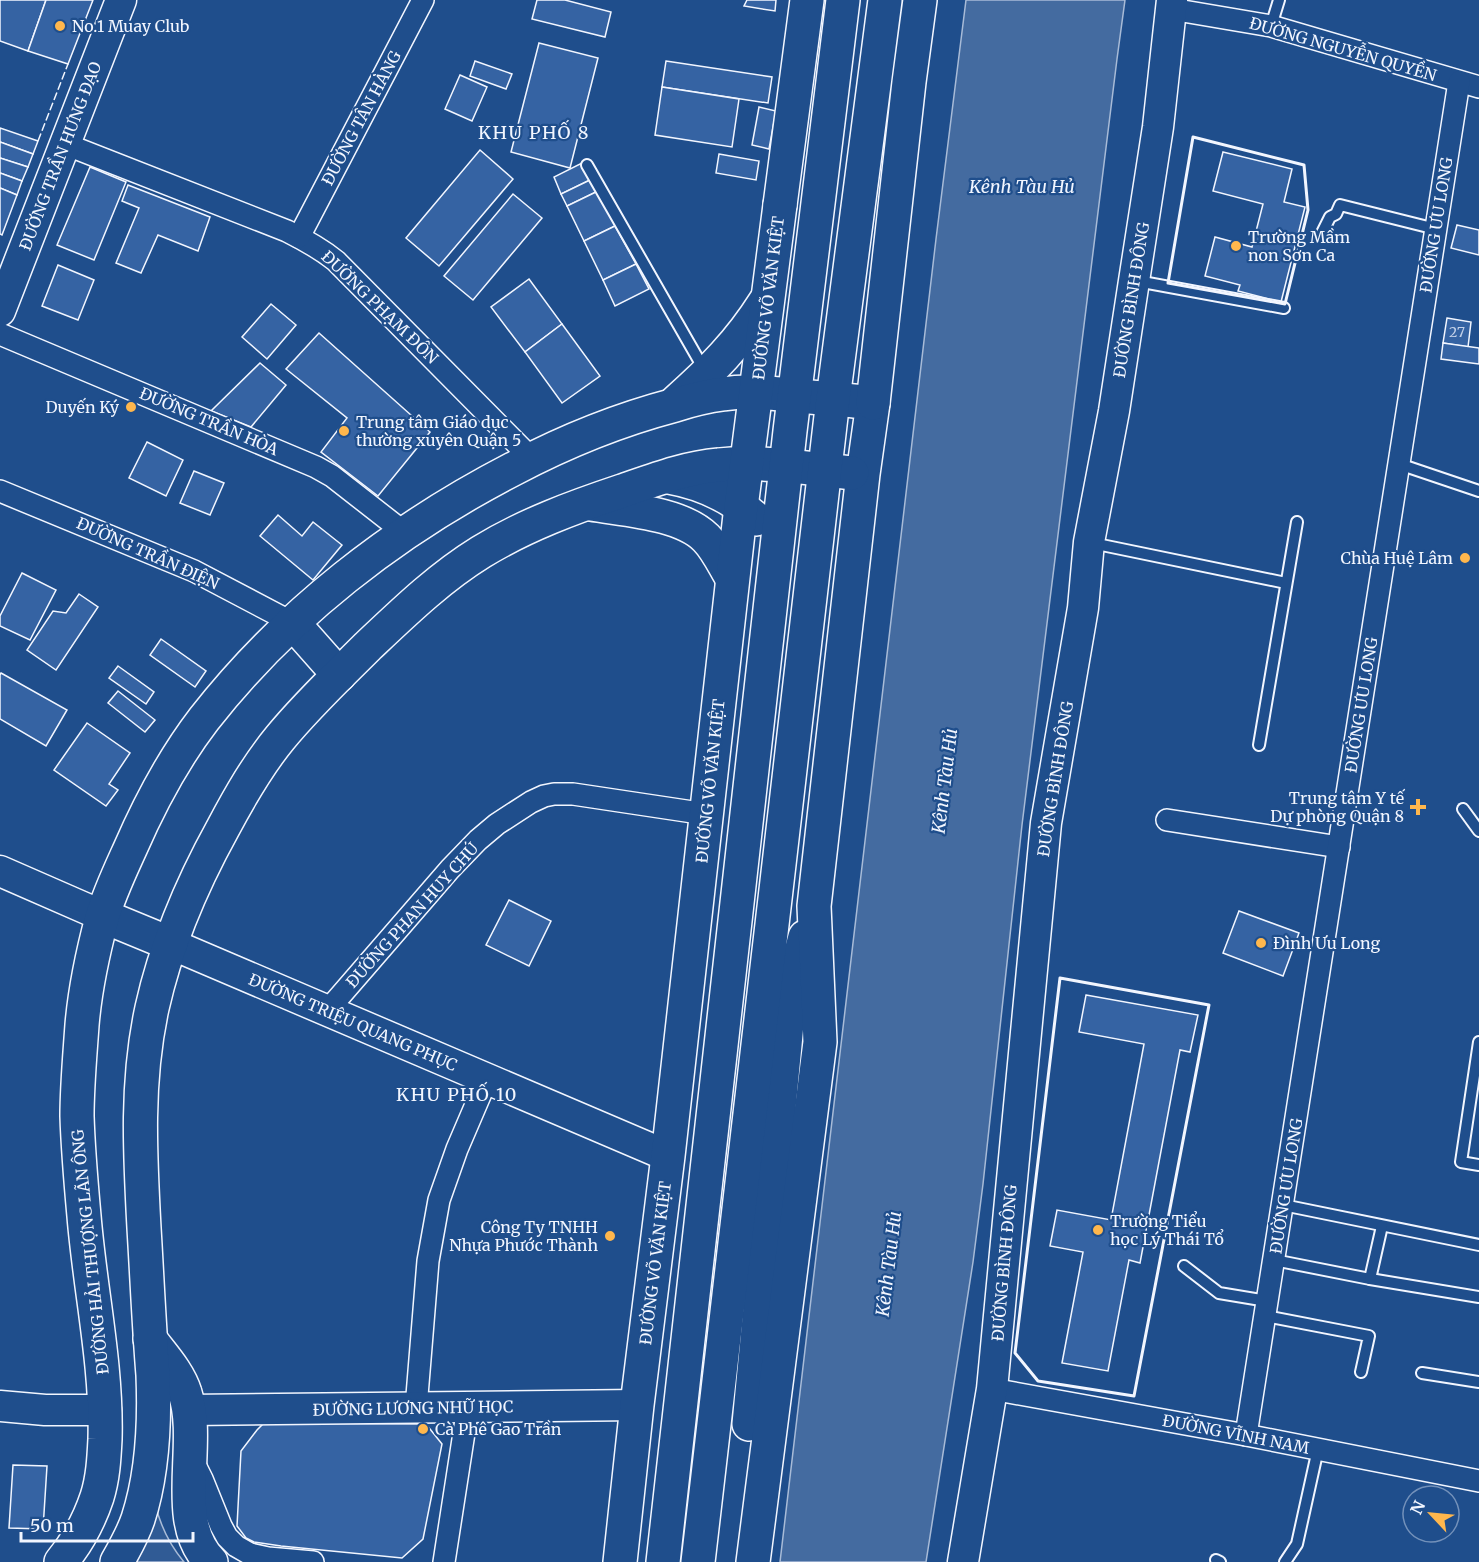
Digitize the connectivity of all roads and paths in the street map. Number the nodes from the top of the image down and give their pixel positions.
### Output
1 (121, 0) edge
2 (423, 0) edge
3 (807, 0) edge
4 (843, 0) edge
5 (885, 0) edge
6 (920, 0) edge
7 (1278, 0) edge
8 (1171, 4) edge
9 (1271, 26) junction
10 (1469, 85) edge
11 (65, 144) junction
12 (587, 165) dead end
13 (1436, 229) junction
14 (1321, 235) dead end
15 (298, 237) junction
16 (1134, 280) junction
17 (3, 292) edge
18 (769, 296) junction
19 (1284, 308) dead end
20 (0, 334) edge
21 (712, 384) junction
22 (756, 392) junction
23 (794, 395) junction
24 (833, 399) junction
25 (873, 403) junction
26 (532, 459) junction
27 (747, 463) junction
28 (1399, 464) junction
29 (786, 467) junction
30 (825, 471) junction
31 (863, 474) junction
32 (664, 477) junction
33 (0, 491) edge
34 (1479, 491) edge
35 (586, 503) junction
36 (741, 507) junction
37 (1297, 522) dead end
38 (405, 533) junction
39 (1089, 542) junction
40 (778, 546) junction
41 (732, 578) junction
42 (1286, 583) junction
43 (293, 624) junction
44 (339, 675) junction
45 (1259, 745) dead end
46 (1463, 809) dead end
47 (706, 814) junction
48 (1167, 820) dead end
49 (1479, 831) edge
50 (1339, 847) junction
51 (0, 871) edge
52 (814, 906) junction
53 (103, 916) junction
54 (171, 944) junction
55 (327, 1011) junction
56 (1479, 1042) edge
57 (487, 1079) junction
58 (668, 1156) junction
59 (1479, 1165) edge
60 (1282, 1205) junction
61 (1382, 1226) junction
62 (1479, 1245) edge
63 (1274, 1260) junction
64 (1184, 1266) dead end
65 (1370, 1279) junction
66 (1479, 1297) edge
67 (1266, 1308) junction
68 (150, 1339) junction
69 (1361, 1372) dead end
70 (1422, 1373) dead end
71 (1479, 1382) edge
72 (992, 1389) junction
73 (636, 1405) junction
74 (0, 1406) edge
75 (468, 1407) junction
76 (416, 1408) junction
77 (106, 1410) junction
78 (189, 1410) junction
79 (1246, 1435) junction
80 (1318, 1449) junction
81 (191, 1456) junction
82 (1479, 1481) edge
83 (61, 1562) edge
84 (117, 1562) edge
85 (211, 1562) edge
86 (314, 1562) edge
87 (444, 1562) edge
88 (620, 1562) edge
89 (663, 1562) edge
90 (698, 1562) edge
91 (736, 1562) edge
92 (753, 1562) edge
93 (963, 1562) edge
94 (1285, 1562) edge

1 - 11 street, ĐƯỜNG TRẦN HƯNG ĐẠO
2 - 15 street, ĐƯỜNG TÂN HÀNG
3 - 18 main road, ĐƯỜNG VÕ VĂN KIỆT
4 - 23 main road
5 - 24 main road
6 - 25 main road
7 - 9 lane
8 - 9 street, ĐƯỜNG NGUYỄN QUYỀN
8 - 16 street, ĐƯỜNG BÌNH ĐÔNG
9 - 10 street, ĐƯỜNG NGUYỄN QUYỀN
10 - 13 street, ĐƯỜNG ƯU LONG
11 - 15 street, ĐƯỜNG PHẠM ĐÔN
11 - 17 street, ĐƯỜNG TRẦN HƯNG ĐẠO
12 - 21 lane
13 - 14 lane
13 - 28 street, ĐƯỜNG ƯU LONG
15 - 26 street, ĐƯỜNG PHẠM ĐÔN
16 - 19 lane
16 - 39 street, ĐƯỜNG BÌNH ĐÔNG
18 - 21 main road
18 - 22 main road, ĐƯỜNG VÕ VĂN KIỆT
20 - 38 street, ĐƯỜNG TRẦN HÒA
21 - 22 main road
21 - 26 main road, ĐƯỜNG HẢI THƯỢNG LÃN ÔNG
22 - 23 main road
22 - 27 main road, ĐƯỜNG VÕ VĂN KIỆT
23 - 24 main road
23 - 29 main road
24 - 25 main road
24 - 30 main road
25 - 31 main road
26 - 38 main road, ĐƯỜNG HẢI THƯỢNG LÃN ÔNG
27 - 29 main road
27 - 32 main road
27 - 36 main road, ĐƯỜNG VÕ VĂN KIỆT
28 - 34 lane
28 - 50 street, ĐƯỜNG ƯU LONG
29 - 30 main road
29 - 40 main road
30 - 31 main road
30 - 90 main road
31 - 52 main road
32 - 35 main road
32 - 36 main road
33 - 43 street, ĐƯỜNG TRẦN ĐIỆN
35 - 41 main road
35 - 44 main road
36 - 40 main road
36 - 41 main road, ĐƯỜNG VÕ VĂN KIỆT
37 - 42 lane
38 - 43 main road, ĐƯỜNG HẢI THƯỢNG LÃN ÔNG
39 - 42 lane
39 - 72 street, ĐƯỜNG BÌNH ĐÔNG
40 - 89 main road
41 - 47 main road, ĐƯỜNG VÕ VĂN KIỆT
42 - 45 lane
43 - 44 main road
43 - 53 main road, ĐƯỜNG HẢI THƯỢNG LÃN ÔNG
44 - 54 main road
46 - 49 lane
47 - 55 street, ĐƯỜNG PHAN HUY CHÚ
47 - 58 main road, ĐƯỜNG VÕ VĂN KIỆT
48 - 50 street
50 - 60 street, ĐƯỜNG ƯU LONG
51 - 53 street
52 - 91 main road
52 - 92 main road
53 - 54 main road
53 - 77 main road, ĐƯỜNG HẢI THƯỢNG LÃN ÔNG
54 - 55 street, ĐƯỜNG TRIỆU QUANG PHỤC
54 - 68 main road
55 - 57 street, ĐƯỜNG TRIỆU QUANG PHỤC
56 - 59 lane
57 - 58 street, ĐƯỜNG TRIỆU QUANG PHỤC
57 - 76 street
58 - 73 main road, ĐƯỜNG VÕ VĂN KIỆT
60 - 61 lane
60 - 63 street, ĐƯỜNG ƯU LONG
61 - 62 lane
61 - 65 lane
63 - 65 lane
63 - 67 street, ĐƯỜNG ƯU LONG
64 - 67 lane
65 - 66 lane
67 - 69 lane
67 - 79 street, ĐƯỜNG ƯU LONG
68 - 78 main road
68 - 84 main road
70 - 71 lane
72 - 79 street, ĐƯỜNG VĨNH NAM
72 - 93 street, ĐƯỜNG BÌNH ĐÔNG
73 - 75 street, ĐƯỜNG LƯƠNG NHỮ HỌC
73 - 88 main road, ĐƯỜNG VÕ VĂN KIỆT
74 - 77 street
75 - 76 street, ĐƯỜNG LƯƠNG NHỮ HỌC
75 - 87 street
76 - 78 street, ĐƯỜNG LƯƠNG NHỮ HỌC
77 - 83 main road, ĐƯỜNG HẢI THƯỢNG LÃN ÔNG
78 - 81 main road
79 - 80 street, ĐƯỜNG VĨNH NAM
80 - 82 street, ĐƯỜNG VĨNH NAM
80 - 94 lane
81 - 85 main road
81 - 86 street

